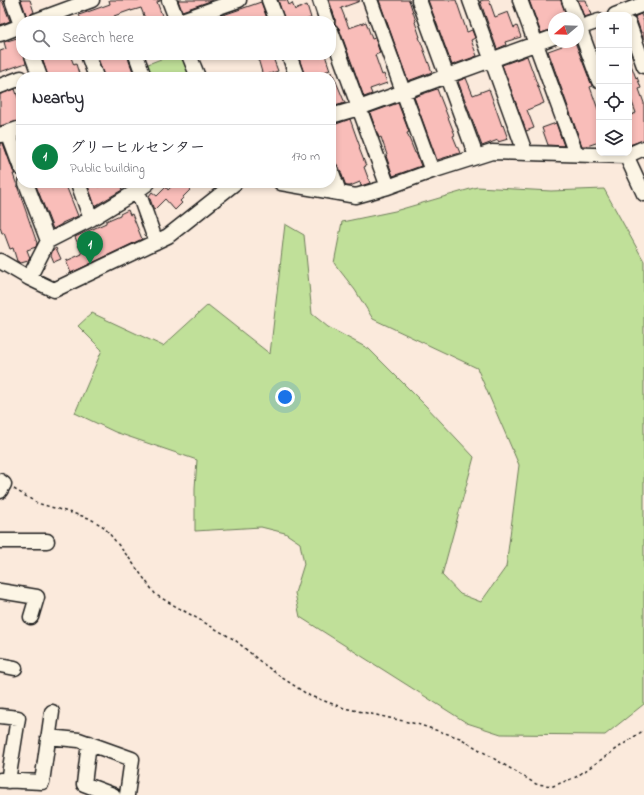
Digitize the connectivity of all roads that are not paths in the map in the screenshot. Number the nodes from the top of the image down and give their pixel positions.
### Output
1 (12, 0) edge
2 (92, 0) edge
3 (169, 0) edge
4 (239, 0) edge
5 (269, 0) edge
6 (320, 0) edge
7 (370, 0) edge
8 (419, 0) edge
9 (470, 0) edge
10 (520, 0) edge
11 (569, 0) edge
12 (644, 4) edge
13 (70, 10) edge
14 (574, 12) edge
15 (625, 12) edge
16 (18, 16) edge
17 (51, 16) edge
18 (176, 16) edge
19 (193, 16) edge
20 (275, 16) edge
21 (325, 16) edge
22 (596, 21) edge
23 (584, 23) edge
24 (16, 28) edge
25 (0, 34) edge
26 (632, 36) edge
27 (548, 39) edge
28 (584, 40) edge
29 (536, 43) junction
30 (336, 45) edge
31 (492, 59) junction
32 (34, 60) edge
33 (90, 60) edge
34 (138, 60) edge
35 (191, 60) edge
36 (291, 60) edge
37 (644, 66) edge
38 (38, 72) edge
39 (94, 72) edge
40 (142, 72) edge
41 (196, 72) edge
42 (295, 72) edge
43 (596, 73) edge
44 (447, 76) junction
45 (16, 80) edge
46 (0, 86) edge
47 (403, 92) junction
48 (359, 108) junction
49 (336, 115) edge
50 (10, 132) edge
51 (644, 148) edge
52 (16, 152) edge
53 (525, 152) junction
54 (632, 152) edge
55 (576, 154) junction
56 (596, 154) edge
57 (476, 156) junction
58 (627, 156) edge
59 (432, 171) junction
60 (640, 177) edge
61 (336, 184) edge
62 (388, 187) junction
63 (28, 188) edge
64 (80, 188) edge
65 (137, 188) edge
66 (141, 188) edge
67 (228, 188) edge
68 (313, 188) edge
69 (339, 192) junction
70 (644, 194) edge
71 (91, 219) junction
72 (48, 241) junction
73 (156, 242) junction
74 (0, 261) edge
75 (29, 278) junction
76 (0, 541) edge
77 (47, 542) dead end
78 (0, 590) edge
79 (31, 617) dead end
80 (0, 665) edge
81 (15, 668) dead end
82 (52, 712) dead end
83 (0, 716) edge
84 (48, 737) junction
85 (89, 743) junction
86 (4, 781) edge
87 (30, 788) edge
88 (113, 795) edge
89 (127, 795) edge

1 - 16 street
2 - 13 street
3 - 18 street
4 - 19 street
5 - 20 street
6 - 21 street
7 - 47 street
8 - 44 street
9 - 31 street
10 - 29 street
11 - 14 street
12 - 15 street
13 - 17 street
22 - 23 street
24 - 25 street
26 - 37 street
27 - 29 street
28 - 43 street
29 - 31 street
29 - 55 street
30 - 48 street
31 - 44 street
31 - 53 street
32 - 38 street
33 - 39 street
34 - 40 street
35 - 41 street
36 - 42 street
44 - 47 street
44 - 57 street
45 - 46 street
47 - 48 street
47 - 59 street
48 - 49 street
48 - 62 street
50 - 52 street
51 - 54 street
53 - 55 street
53 - 57 street
55 - 56 street
57 - 59 street
58 - 60 street
59 - 62 street
60 - 70 street
61 - 69 street
62 - 69 street
63 - 72 street
64 - 71 street
65 - 71 street
66 - 73 street
67 - 73 street
68 - 69 street
71 - 72 street
72 - 75 street
73 - 75 street
74 - 75 street
76 - 77 street
78 - 79 street
80 - 81 street
82 - 84 street
83 - 86 street
84 - 85 street
84 - 87 street
85 - 88 street
85 - 89 street
86 - 87 street

